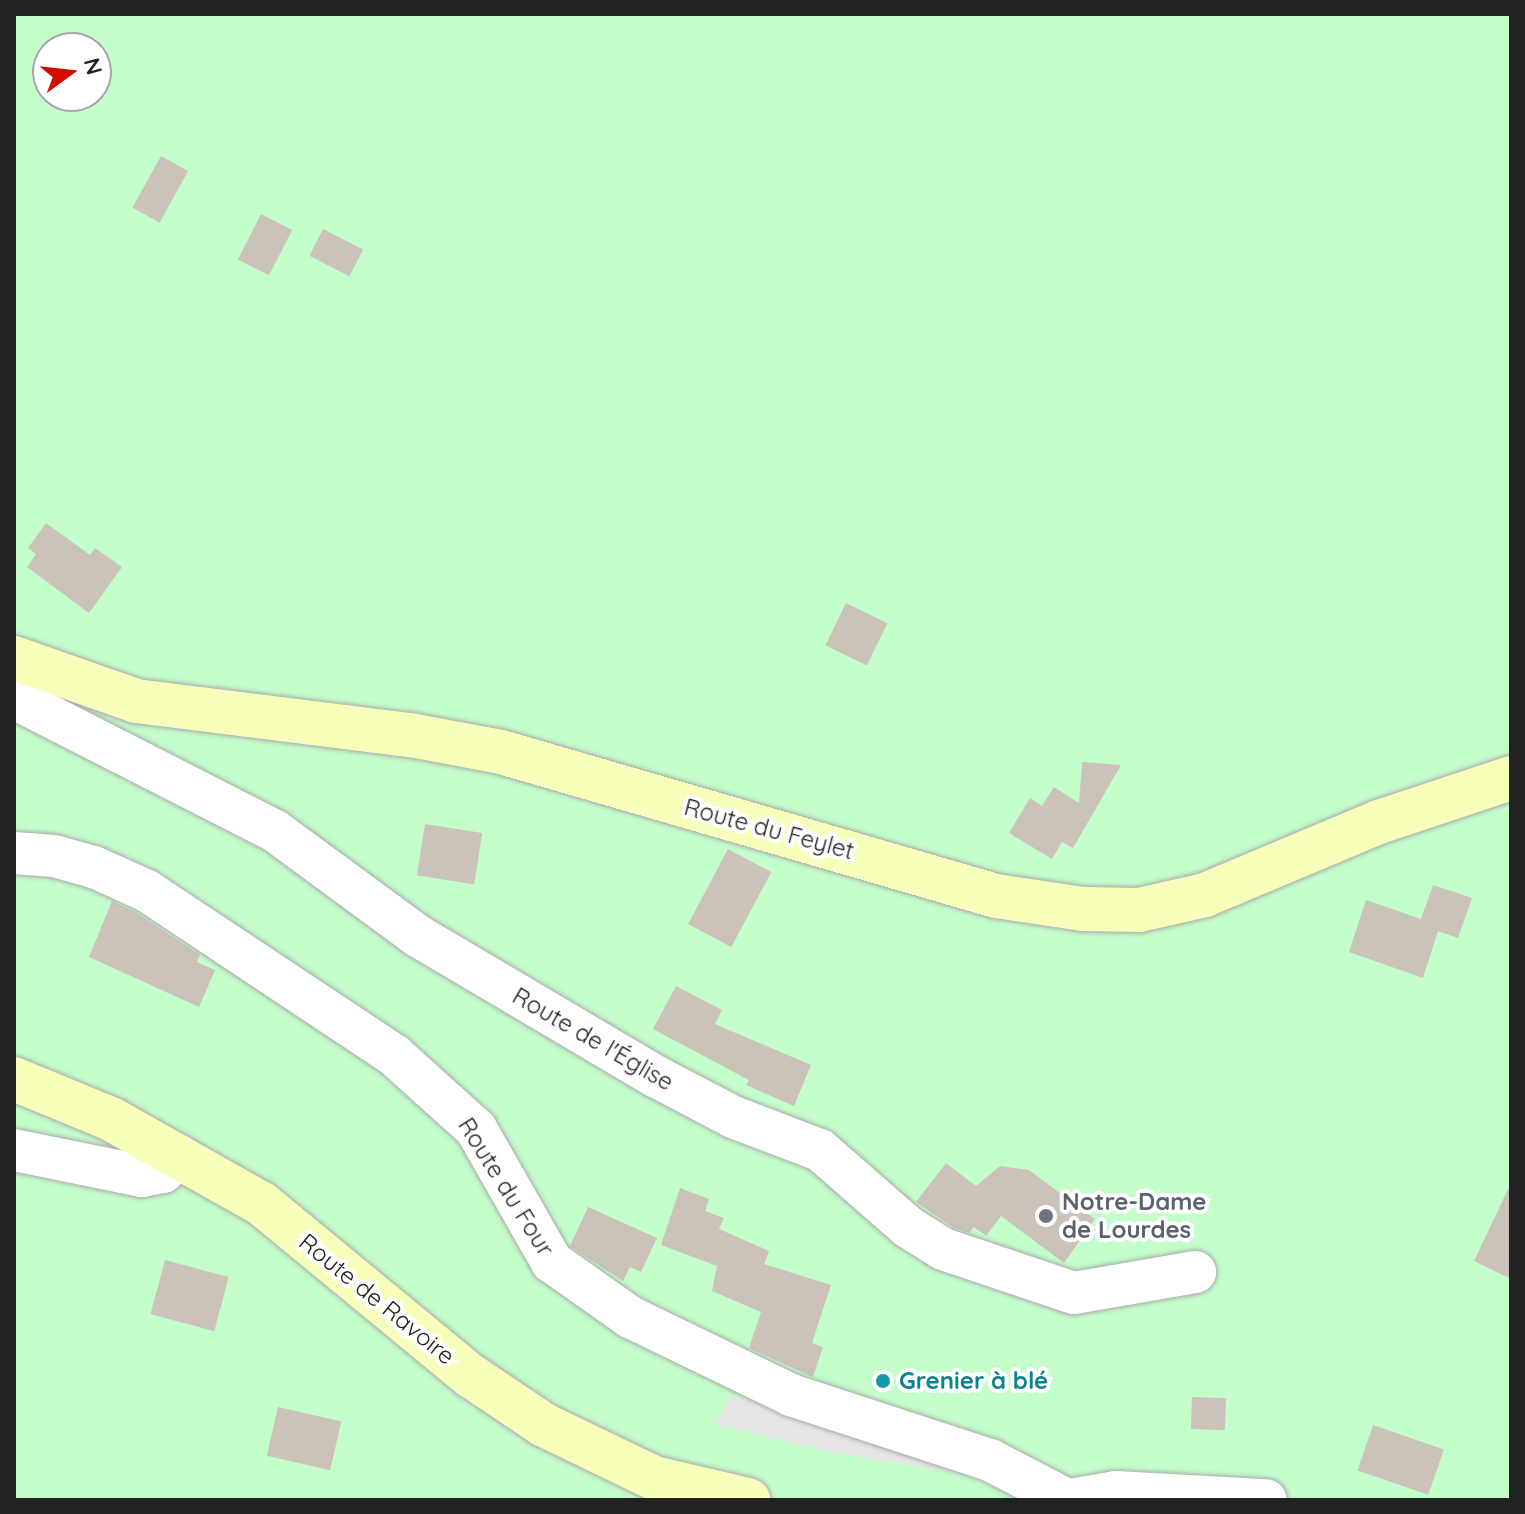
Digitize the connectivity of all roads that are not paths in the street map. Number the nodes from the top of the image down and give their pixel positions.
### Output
1 (14, 658) edge
2 (14, 698) edge
3 (1511, 778) edge
4 (14, 853) edge
5 (14, 1079) edge
6 (14, 1150) edge
7 (180, 1156) junction
8 (1195, 1272) dead end
9 (748, 1500) edge
10 (1069, 1500) edge
11 (1266, 1500) edge

1 - 3 street, Route du Feylet
2 - 8 street, Route de l'Église
4 - 10 street, Route du Four
5 - 7 street, Route de Ravoire
6 - 7 street
7 - 9 street, Route de Ravoire
10 - 11 street

